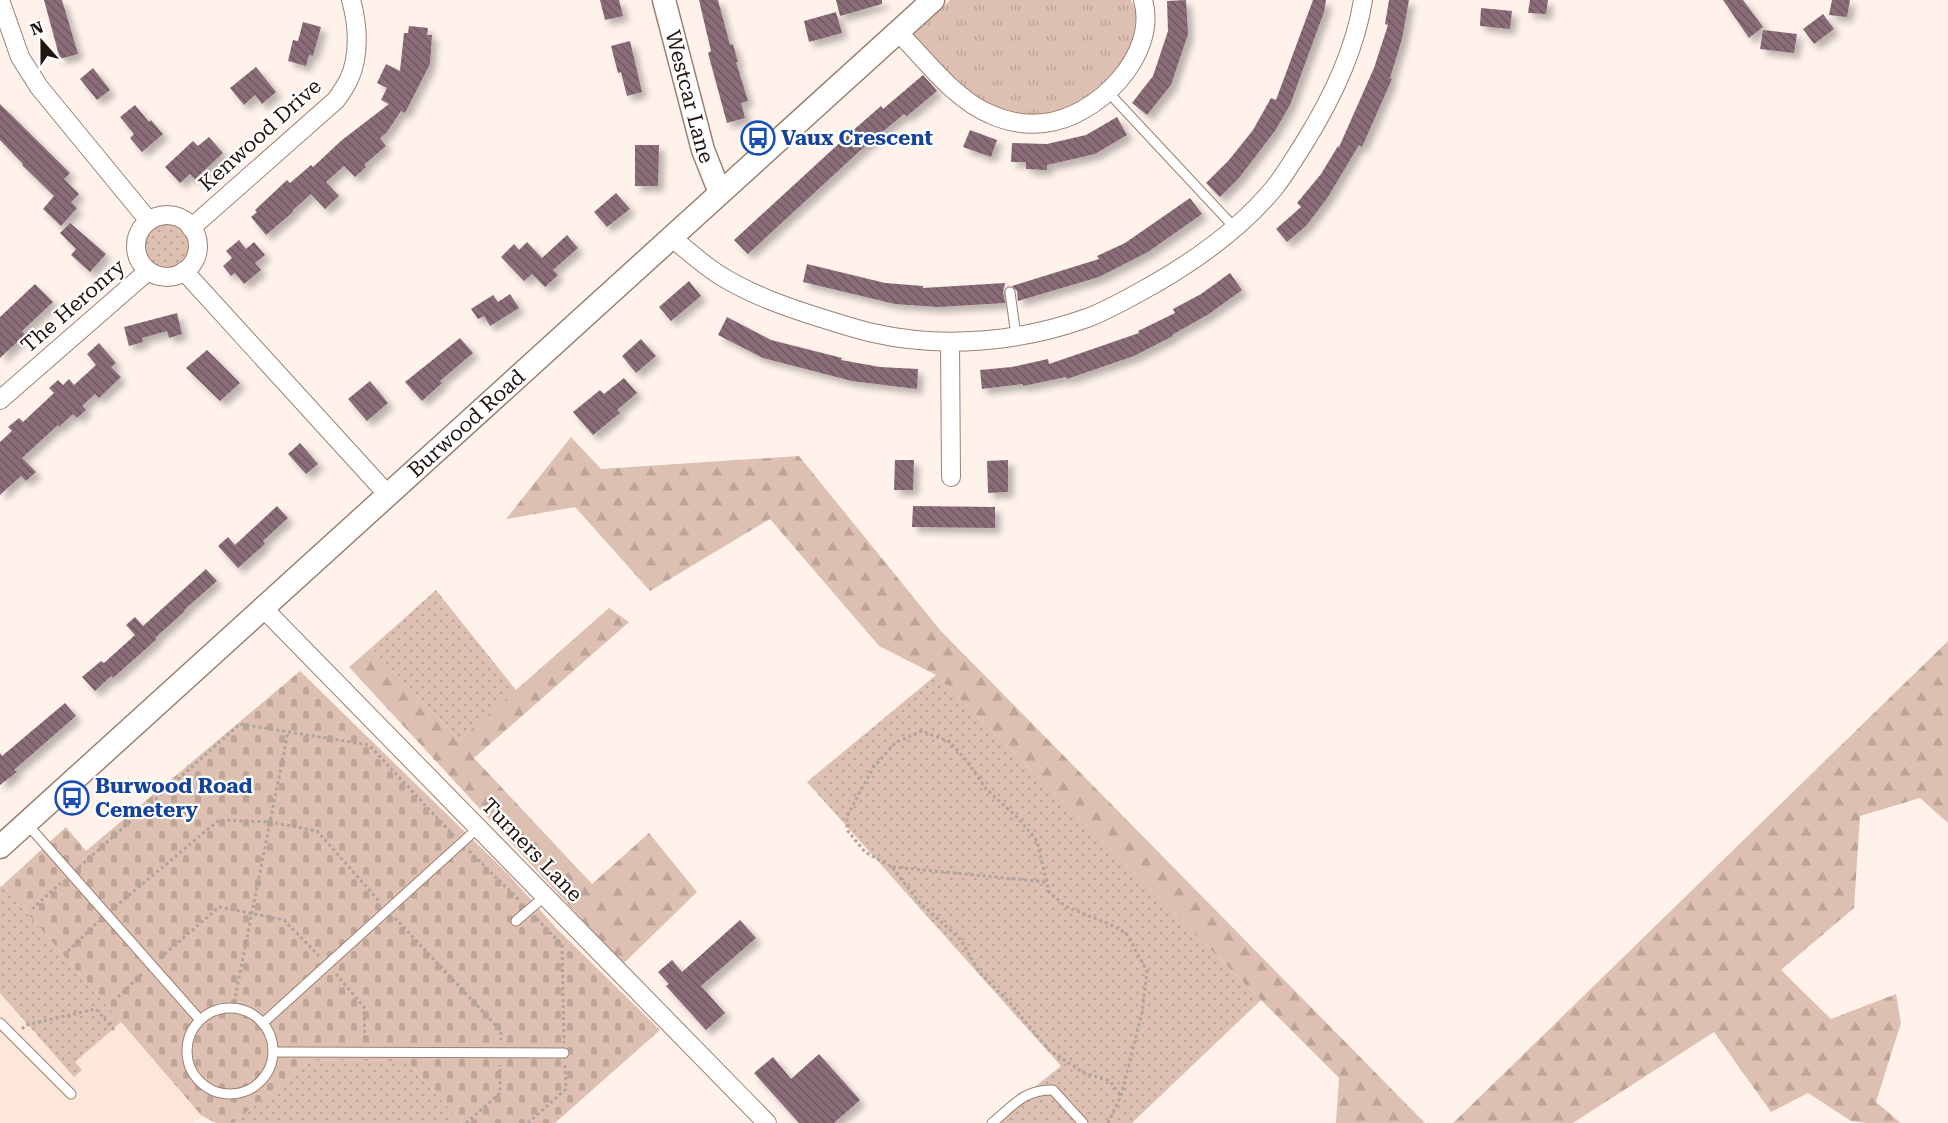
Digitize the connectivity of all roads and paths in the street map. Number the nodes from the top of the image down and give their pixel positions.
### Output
1 (0, 0) edge
2 (351, 0) edge
3 (664, 0) edge
4 (933, 0) edge
5 (1143, 0) edge
6 (1364, 0) edge
7 (898, 32) junction
8 (1108, 92) junction
9 (720, 193) junction
10 (149, 221) junction
11 (1234, 227) junction
12 (190, 228) junction
13 (671, 237) junction
14 (148, 271) junction
15 (184, 271) junction
16 (1010, 292) dead end
17 (1016, 336) junction
18 (950, 342) junction
19 (0, 400) edge
20 (951, 477) dead end
21 (388, 496) junction
22 (264, 609) junction
23 (288, 732) junction
24 (270, 822) junction
25 (26, 823) junction
26 (478, 828) junction
27 (461, 844) junction
28 (0, 847) edge
29 (891, 867) junction
30 (71, 874) junction
31 (1046, 882) junction
32 (545, 896) junction
33 (32, 909) dead end
34 (387, 910) junction
35 (529, 910) junction
36 (106, 914) junction
37 (252, 914) junction
38 (516, 921) dead end
39 (68, 951) dead end
40 (328, 964) junction
41 (152, 965) junction
42 (118, 997) dead end
43 (233, 1008) junction
44 (200, 1020) junction
45 (0, 1023) edge
46 (263, 1023) junction
47 (115, 1031) dead end
48 (13, 1037) junction
49 (274, 1052) junction
50 (365, 1052) junction
51 (500, 1053) junction
52 (564, 1053) junction
53 (70, 1094) dead end
54 (1121, 1096) junction
55 (466, 1123) edge
56 (528, 1123) edge
57 (767, 1123) edge
58 (992, 1123) edge
59 (1083, 1123) edge
60 (1108, 1123) edge

1 - 10 street
2 - 12 street, Kenwood Drive
3 - 9 street, Westcar Lane
4 - 7 street, Burwood Road
5 - 8 street
6 - 11 street
7 - 8 street
7 - 9 street, Burwood Road
8 - 11 lane
9 - 13 street, Burwood Road
10 - 12 street
10 - 14 street
11 - 17 street
12 - 15 street
13 - 18 street
13 - 21 street, Burwood Road
14 - 15 street
14 - 19 street, The Heronry
15 - 21 street
16 - 17 lane
17 - 18 street
18 - 20 street
21 - 22 street, Burwood Road
22 - 25 street, Burwood Road
22 - 26 street, Turners Lane
23 - 24 path
23 - 27 path
23 - 30 path
24 - 34 path
24 - 36 path
24 - 37 path
25 - 28 street, Burwood Road
25 - 30 lane
26 - 27 lane
26 - 32 street, Turners Lane
27 - 34 lane
27 - 35 path
29 - 31 path
29 - 31 path
29 - 54 path
30 - 33 path
30 - 36 lane
31 - 54 path
32 - 35 lane
32 - 57 street, Turners Lane
34 - 40 lane
34 - 51 path
35 - 38 lane
35 - 52 path
36 - 39 path
36 - 41 lane
37 - 40 path
37 - 41 path
37 - 43 path
40 - 46 lane
40 - 50 path
41 - 42 path
41 - 44 lane
43 - 44 lane
43 - 46 lane
44 - 49 lane
45 - 48 lane
46 - 49 lane
47 - 48 path
48 - 53 lane
49 - 50 lane
50 - 51 lane
51 - 52 lane
51 - 55 path
52 - 56 path
54 - 60 path
58 - 59 lane

